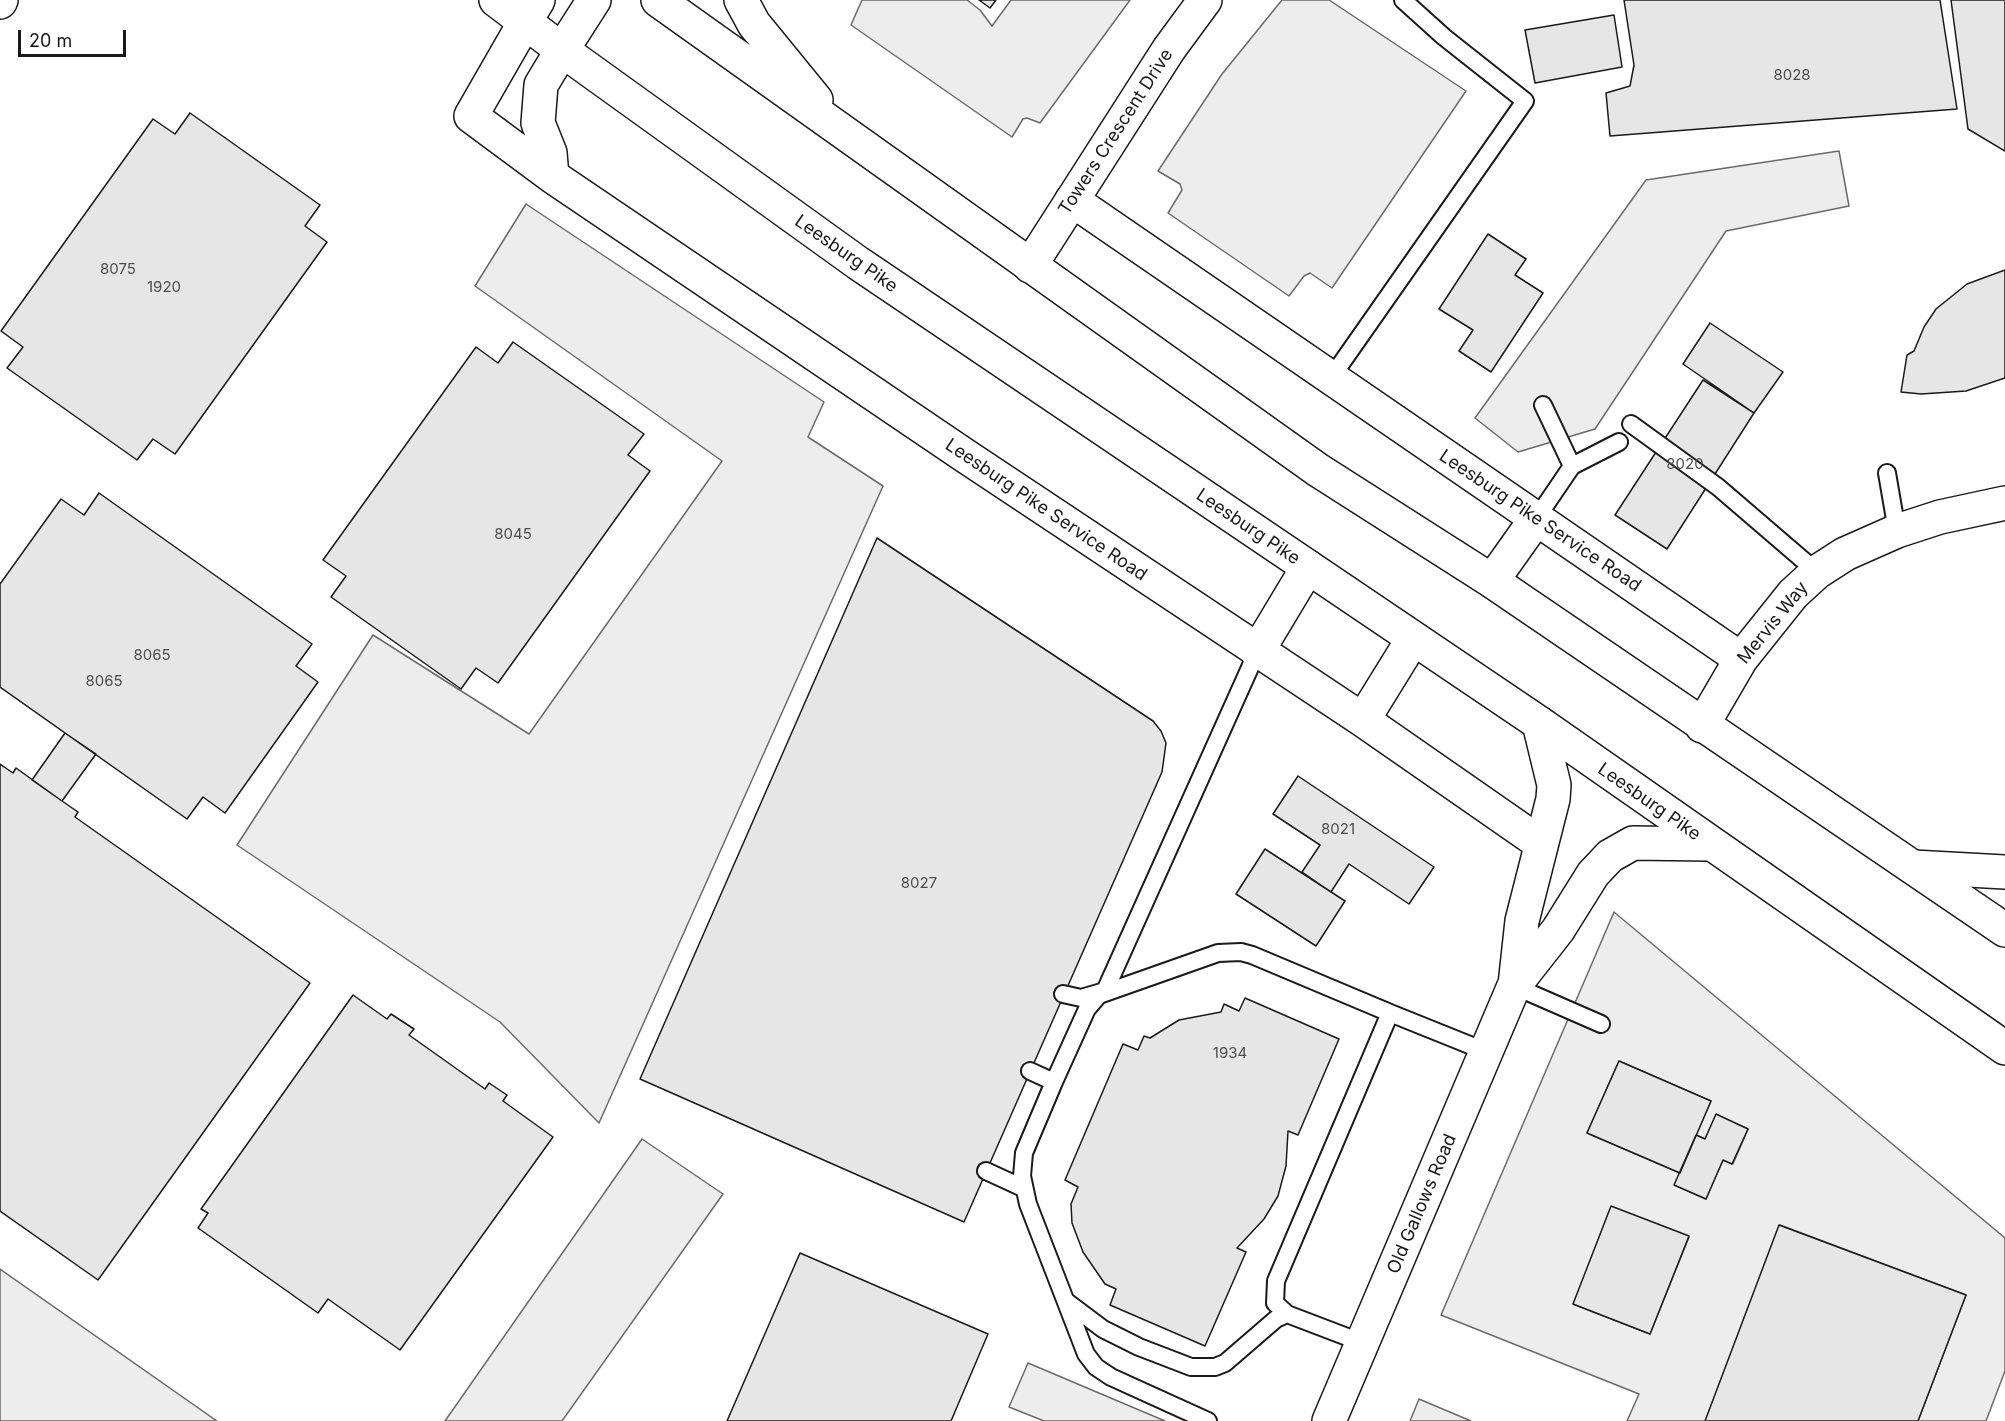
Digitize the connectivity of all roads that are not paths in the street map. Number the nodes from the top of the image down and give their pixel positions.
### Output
1 (496, 0) edge
2 (594, 0) edge
3 (658, 0) edge
4 (741, 0) edge
5 (1205, 0) edge
6 (1402, 0) edge
7 (531, 11) edge
8 (562, 50) junction
9 (842, 132) junction
10 (552, 176) junction
11 (1072, 200) junction
12 (1030, 266) junction
13 (1331, 378) junction
14 (1543, 405) dead end
15 (1631, 424) dead end
16 (1619, 442) dead end
17 (1572, 466) junction
18 (1887, 473) dead end
19 (2005, 503) edge
20 (1536, 519) junction
21 (1897, 531) junction
22 (1308, 567) junction
23 (1817, 572) junction
24 (1491, 581) junction
25 (1413, 639) junction
26 (1257, 652) junction
27 (1741, 659) junction
28 (1363, 720) junction
29 (1539, 723) junction
30 (1702, 726) junction
31 (1540, 843) junction
32 (1708, 844) junction
33 (1913, 867) junction
34 (2005, 872) edge
35 (2005, 930) edge
36 (1515, 986) junction
37 (1105, 991) junction
38 (1063, 994) dead end
39 (1390, 1013) junction
40 (1601, 1024) dead end
41 (2005, 1048) edge
42 (1487, 1052) junction
43 (1030, 1071) dead end
44 (1054, 1082) junction
45 (986, 1172) dead end
46 (1023, 1188) junction
47 (1066, 1301) junction
48 (1287, 1314) junction
49 (1363, 1343) junction
50 (1208, 1421) edge
51 (1329, 1421) edge

1 - 7 main road, Leesburg Pike
2 - 8 main road
3 - 9 main road
4 - 9 main road
5 - 11 main road, Towers Crescent Drive
6 - 13 lane
7 - 8 main road, Leesburg Pike
7 - 10 main road, Leesburg Pike Service Road
8 - 10 main road
8 - 22 main road, Leesburg Pike
9 - 12 main road
10 - 26 main road, Leesburg Pike Service Road
11 - 12 main road, Towers Crescent Drive
11 - 13 main road, Leesburg Pike Service Road
12 - 24 main road
13 - 20 main road, Leesburg Pike Service Road
14 - 17 lane
15 - 23 lane
16 - 17 lane
17 - 20 lane
18 - 21 lane
19 - 21 main road, Mervis Way
20 - 24 main road
20 - 27 main road, Leesburg Pike Service Road
21 - 23 main road, Mervis Way
22 - 25 main road, Leesburg Pike
22 - 26 main road
23 - 27 main road, Mervis Way
24 - 30 main road
25 - 28 main road
25 - 29 main road, Leesburg Pike
26 - 28 main road, Leesburg Pike Service Road
26 - 37 lane
27 - 30 main road, Mervis Way
28 - 31 main road, Leesburg Pike Service Road
29 - 31 main road, Old Gallows Road
29 - 32 main road, Leesburg Pike
30 - 33 main road
31 - 36 main road, Old Gallows Road
32 - 36 main road, Old Gallows Road
32 - 41 main road, Leesburg Pike
33 - 34 main road
33 - 35 main road
36 - 40 lane
36 - 42 main road, Old Gallows Road
37 - 38 lane
37 - 39 lane
37 - 44 lane
39 - 42 lane
39 - 48 lane
42 - 49 main road, Old Gallows Road
43 - 44 lane
44 - 46 lane
45 - 46 lane
46 - 47 lane
47 - 48 lane
47 - 50 lane
48 - 49 lane
49 - 51 main road, Old Gallows Road

